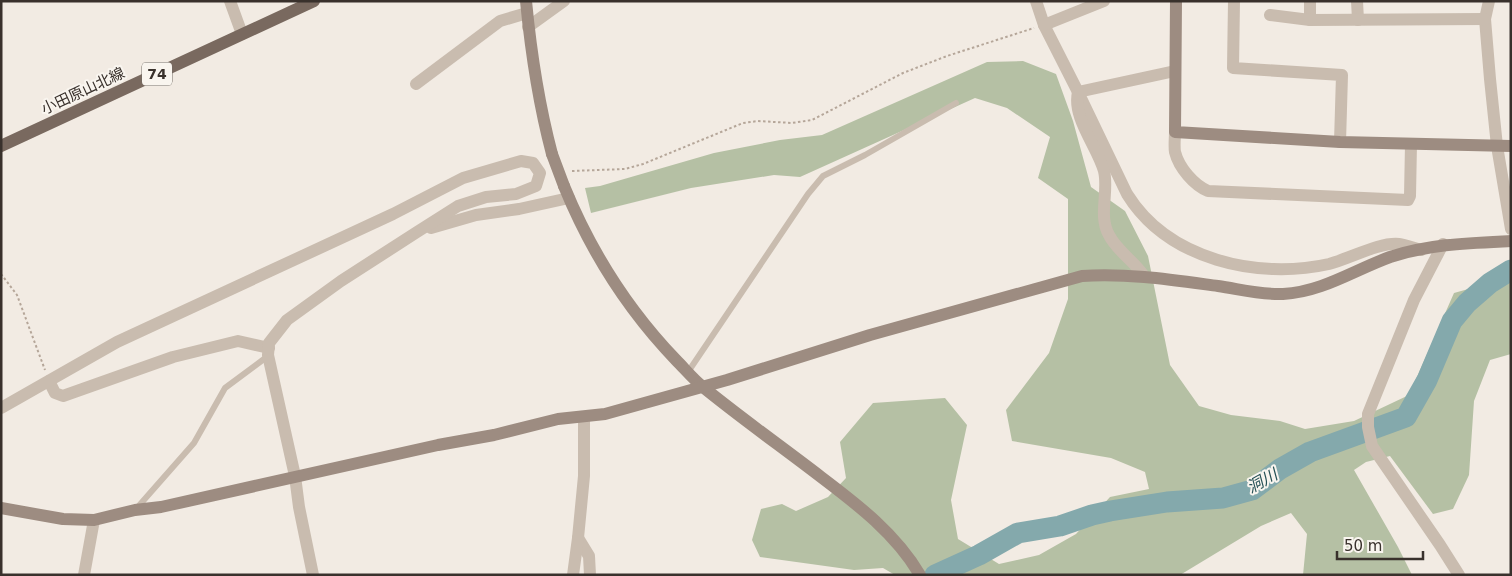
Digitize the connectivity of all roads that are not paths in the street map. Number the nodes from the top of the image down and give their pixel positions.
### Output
1 (230, 1) edge
2 (314, 1) edge
3 (564, 1) edge
4 (1036, 1) edge
5 (1104, 1) edge
6 (1176, 1) edge
7 (1234, 1) edge
8 (1310, 1) edge
9 (1357, 1) edge
10 (1489, 1) edge
11 (527, 7) edge
12 (1270, 15) dead end
13 (1485, 19) junction
14 (1310, 20) junction
15 (1358, 20) junction
16 (1044, 25) junction
17 (528, 27) junction
18 (242, 34) junction
19 (1175, 71) junction
20 (416, 84) dead end
21 (1078, 92) junction
22 (956, 103) dead end
23 (1175, 132) junction
24 (1340, 142) junction
25 (1411, 144) junction
26 (1, 146) edge
27 (1497, 146) junction
28 (1511, 146) edge
29 (569, 198) junction
30 (1511, 229) edge
31 (417, 232) junction
32 (1511, 241) edge
33 (1443, 244) junction
34 (1421, 250) junction
35 (1144, 276) junction
36 (269, 352) junction
37 (688, 372) junction
38 (49, 381) junction
39 (702, 386) junction
40 (1, 408) edge
41 (584, 417) junction
42 (295, 476) junction
43 (1, 508) edge
44 (135, 510) junction
45 (94, 520) junction
46 (578, 538) junction
47 (84, 575) edge
48 (313, 575) edge
49 (573, 575) edge
50 (590, 575) edge
51 (920, 575) edge
52 (1459, 575) edge

1 - 18 street
2 - 18 main road, 小田原山北線 / 74
3 - 17 street
4 - 16 street
5 - 16 street
6 - 19 street
7 - 24 street
8 - 14 street
9 - 15 street
10 - 13 street
11 - 17 street
11 - 20 street
12 - 14 street
13 - 15 street
13 - 27 street
14 - 15 street
16 - 21 street
17 - 29 street, bridge
18 - 26 main road, 小田原山北線 / 74
19 - 21 street
19 - 23 street
21 - 34 street
21 - 35 street
22 - 37 lane
23 - 24 street
23 - 25 street
24 - 25 street
25 - 27 street
27 - 28 street
27 - 30 street
29 - 31 street
29 - 37 street
31 - 36 street
31 - 38 street
32 - 33 street
33 - 34 street
33 - 52 street
34 - 35 street
35 - 39 street
36 - 38 street
36 - 42 street
36 - 44 lane
37 - 39 street
38 - 40 street
39 - 41 street
39 - 51 street
41 - 42 street
41 - 46 street
42 - 44 street
42 - 48 street
43 - 45 street
44 - 45 street
45 - 47 street
46 - 49 street
46 - 50 street

